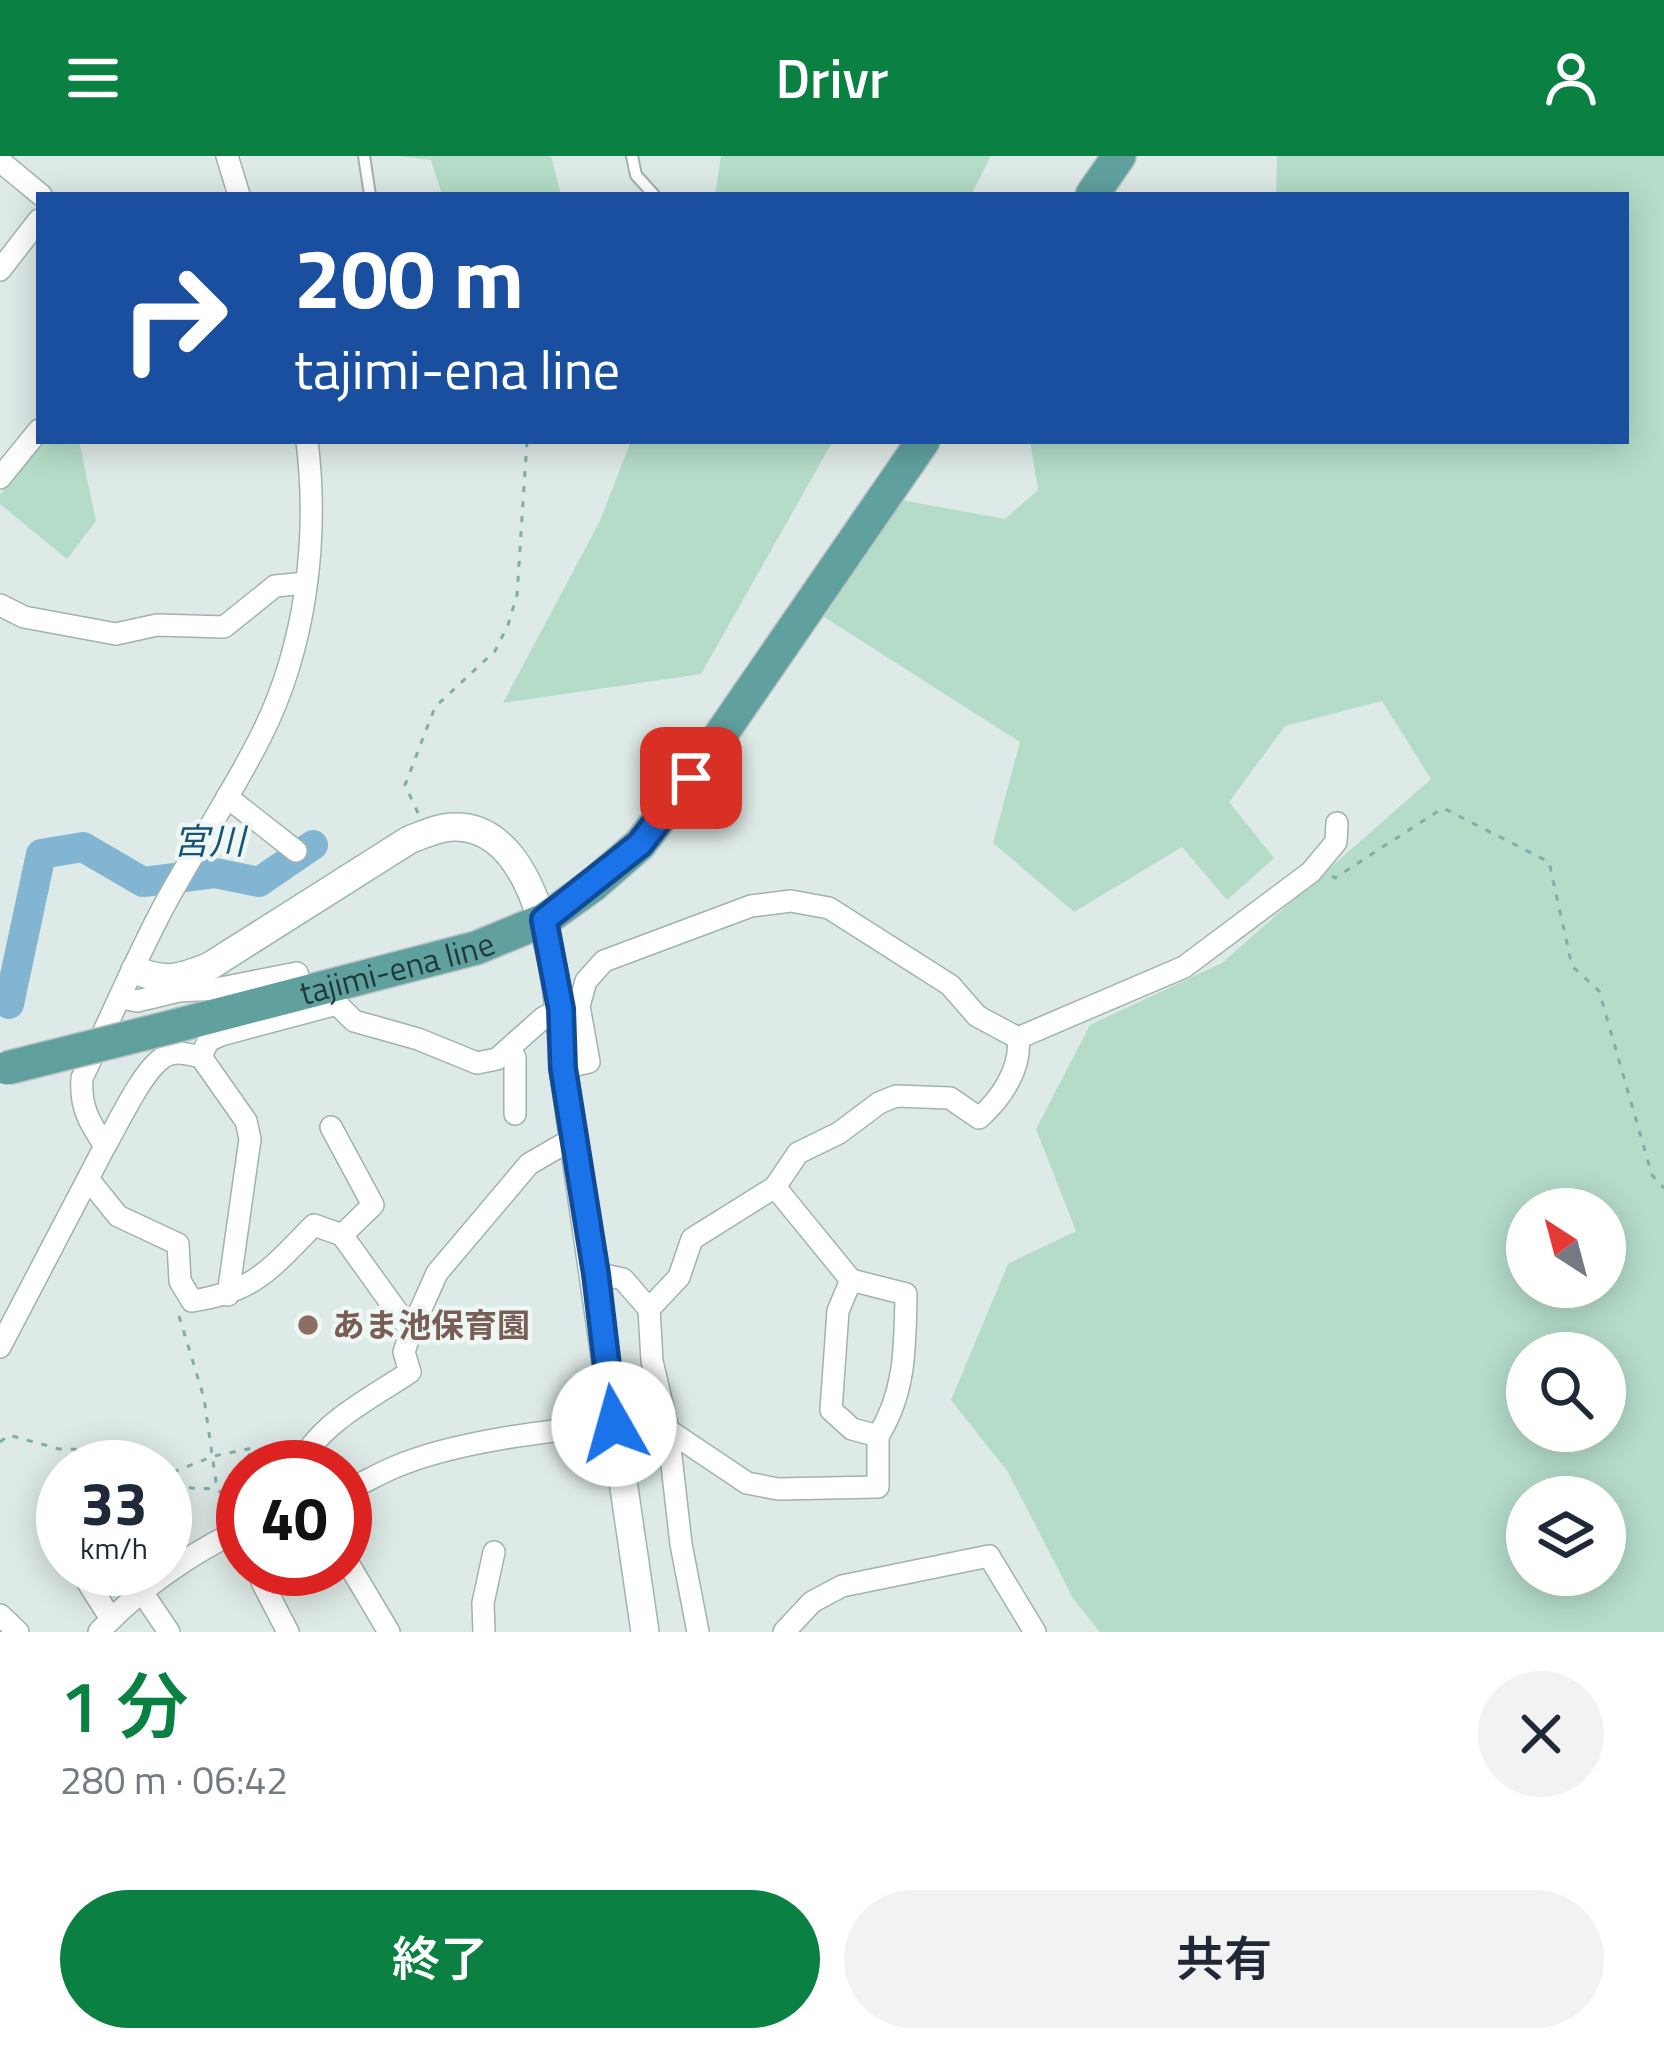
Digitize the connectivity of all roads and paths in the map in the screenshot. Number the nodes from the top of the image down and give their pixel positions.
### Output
1 (227, 156) edge
2 (364, 156) edge
3 (632, 156) edge
4 (1119, 156) edge
5 (0, 161) edge
6 (37, 192) edge
7 (238, 192) edge
8 (370, 192) edge
9 (651, 192) edge
10 (1094, 192) edge
11 (36, 224) edge
12 (0, 270) edge
13 (36, 434) edge
14 (307, 444) edge
15 (527, 444) edge
16 (921, 444) edge
17 (0, 478) edge
18 (306, 583) junction
19 (0, 605) edge
20 (227, 797) junction
21 (1337, 823) dead end
22 (428, 833) junction
23 (296, 850) dead end
24 (1313, 869) junction
25 (544, 920) junction
26 (135, 970) junction
27 (324, 994) junction
28 (121, 998) junction
29 (561, 1009) junction
30 (1018, 1038) junction
31 (511, 1049) junction
32 (201, 1057) junction
33 (563, 1068) junction
34 (4, 1070) edge
35 (515, 1114) dead end
36 (331, 1127) dead end
37 (574, 1138) junction
38 (105, 1146) junction
39 (89, 1180) junction
40 (775, 1187) junction
41 (1664, 1187) edge
42 (342, 1234) junction
43 (596, 1274) junction
44 (851, 1280) junction
45 (228, 1295) junction
46 (192, 1301) junction
47 (649, 1309) junction
48 (411, 1331) junction
49 (0, 1346) edge
50 (614, 1424) junction
51 (668, 1430) junction
52 (878, 1436) junction
53 (320, 1440) edge
54 (0, 1442) edge
55 (36, 1443) edge
56 (214, 1456) junction
57 (192, 1464) edge
58 (216, 1478) edge
59 (372, 1478) edge
60 (494, 1552) dead end
61 (93, 1596) edge
62 (138, 1596) edge
63 (145, 1596) edge
64 (269, 1596) edge
65 (367, 1596) edge
66 (0, 1615) edge
67 (105, 1625) edge
68 (17, 1632) edge
69 (169, 1632) edge
70 (288, 1632) edge
71 (388, 1632) edge
72 (484, 1632) edge
73 (646, 1632) edge
74 (698, 1632) edge
75 (784, 1632) edge
76 (1035, 1632) edge

1 - 7 street
2 - 8 lane
3 - 9 lane
4 - 10 main road
5 - 6 street
11 - 12 street
13 - 17 street
14 - 18 street
15 - 22 path
16 - 25 main road, tajimi-ena line
18 - 19 street
18 - 20 street
20 - 23 street
20 - 26 street
21 - 24 street
22 - 25 street
22 - 26 street
24 - 30 street
24 - 41 path
25 - 27 main road, tajimi-ena line
25 - 29 street
26 - 28 street
27 - 28 street
27 - 31 street
27 - 32 street
27 - 34 main road, tajimi-ena line, bridge
28 - 38 street
29 - 31 street
29 - 33 street
30 - 33 street
30 - 40 street
31 - 35 street
32 - 38 street
32 - 45 street
33 - 37 street
36 - 42 street
37 - 43 street
37 - 48 street
38 - 39 street
39 - 46 street
39 - 49 street
40 - 44 street
40 - 47 street
42 - 45 street
42 - 48 street
43 - 47 street
43 - 50 street
44 - 52 street
44 - 52 street
45 - 46 street
46 - 56 path
47 - 51 street
48 - 53 street
50 - 59 street
50 - 73 street
51 - 52 street
51 - 74 street
54 - 55 path
56 - 57 path
56 - 58 path
60 - 72 street
61 - 67 street
62 - 67 street
63 - 69 street
64 - 70 street
65 - 71 street
66 - 68 street
75 - 76 street

